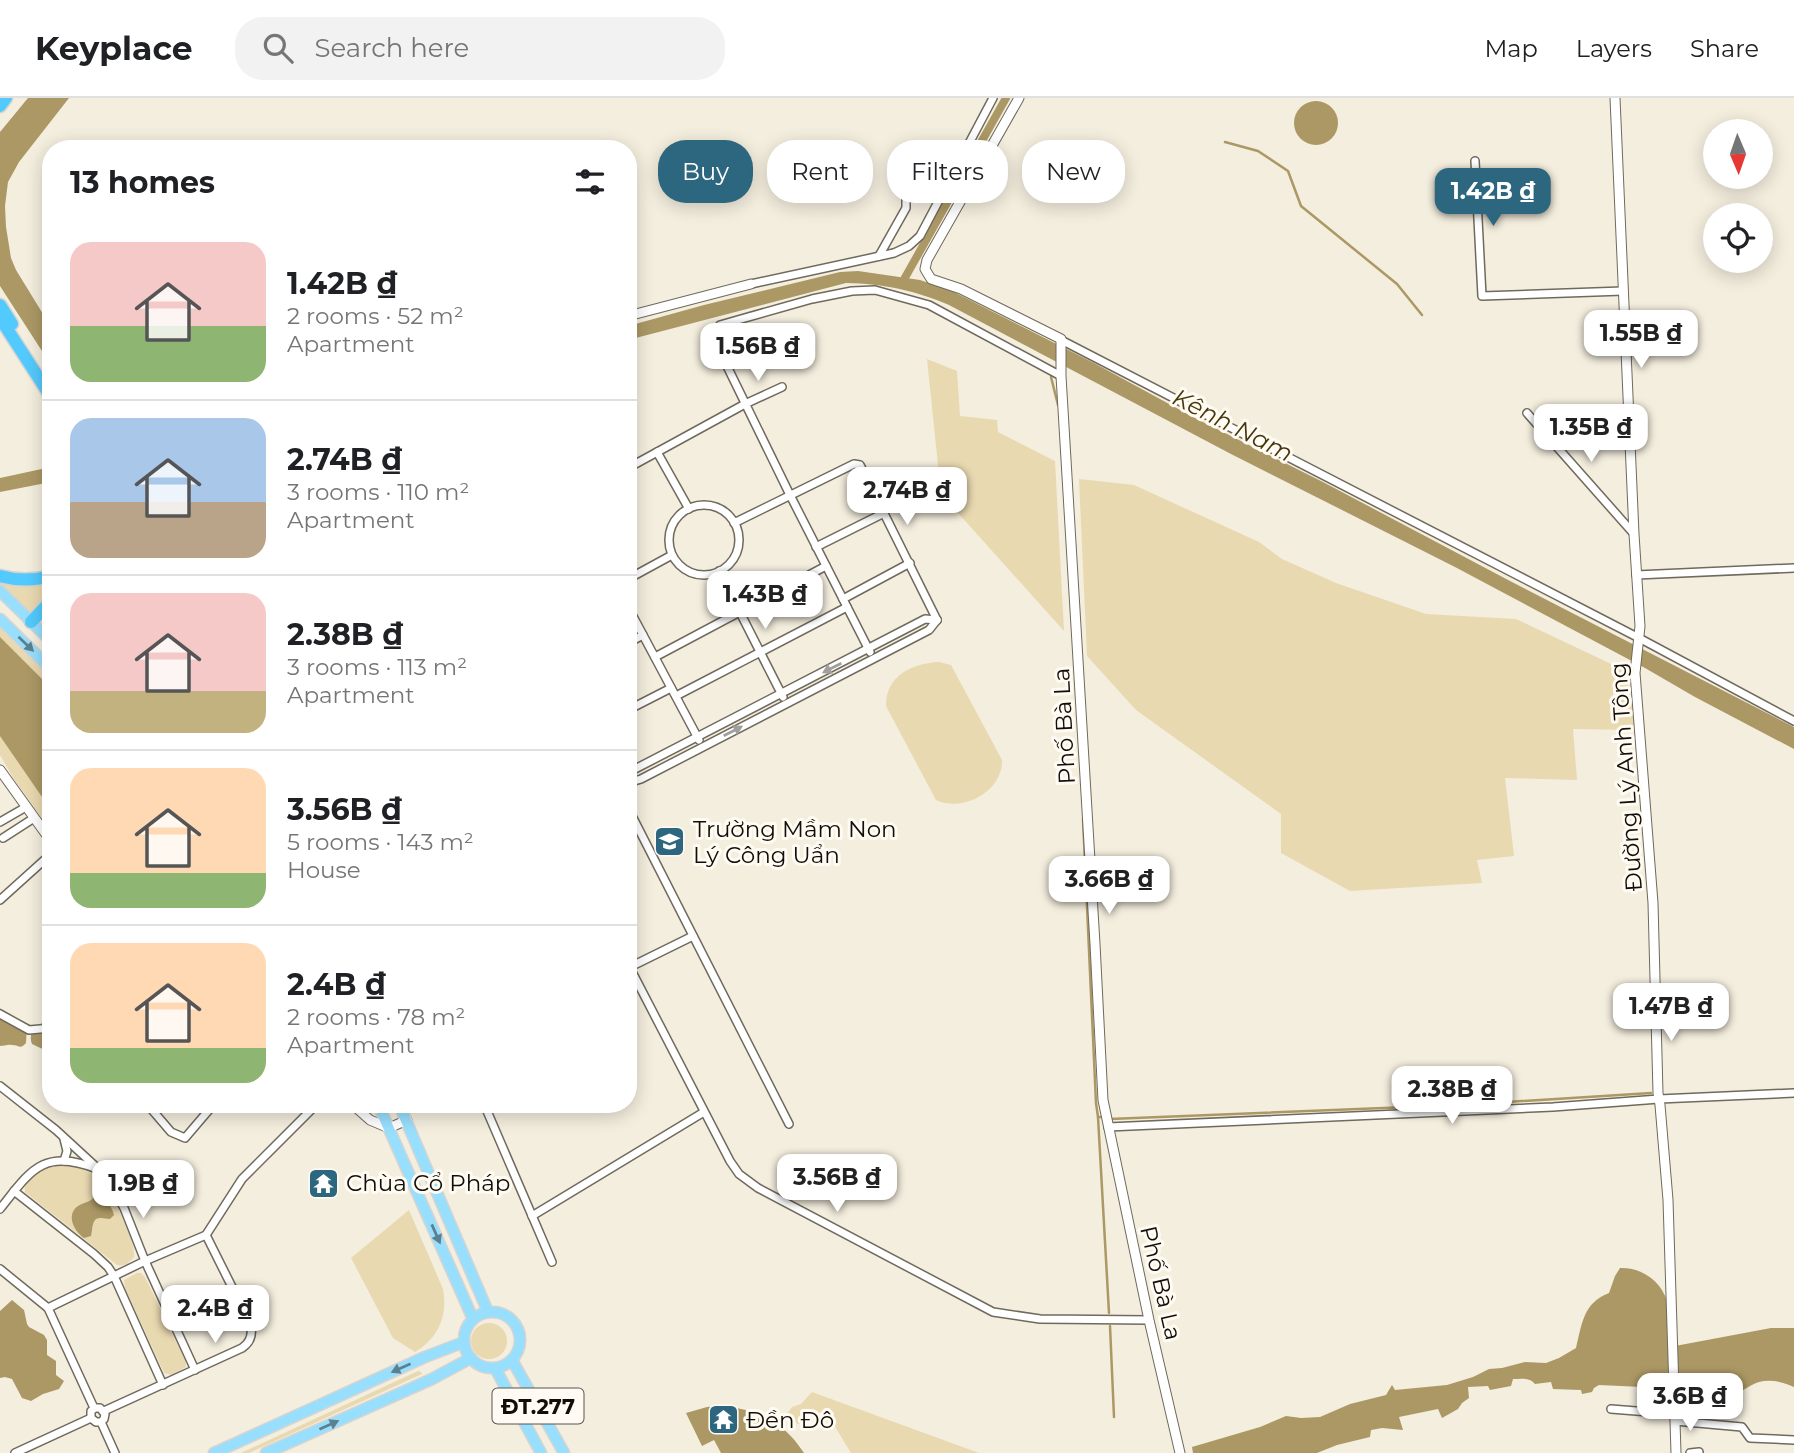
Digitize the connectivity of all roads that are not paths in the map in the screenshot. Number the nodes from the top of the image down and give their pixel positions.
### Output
1 (6, 98) edge
2 (993, 98) edge
3 (1019, 98) edge
4 (1615, 98) edge
5 (0, 106) edge
6 (1475, 161) dead end
7 (906, 203) edge
8 (879, 256) junction
9 (751, 284) joint
10 (1623, 290) junction
11 (0, 305) edge
12 (637, 314) edge
13 (0, 318) edge
14 (720, 326) dead end
15 (1061, 339) junction
16 (725, 362) dead end
17 (42, 369) edge
18 (1061, 375) junction
19 (42, 383) edge
20 (782, 387) dead end
21 (745, 404) junction
22 (1527, 413) dead end
23 (657, 452) junction
24 (637, 463) edge
25 (790, 495) junction
26 (689, 509) junction
27 (884, 513) junction
28 (734, 523) junction
29 (1634, 534) junction
30 (816, 547) junction
31 (672, 555) junction
32 (910, 563) junction
33 (826, 566) junction
34 (1794, 568) edge
35 (719, 571) junction
36 (637, 574) edge
37 (1636, 575) junction
38 (0, 576) edge
39 (42, 578) edge
40 (0, 592) edge
41 (845, 603) junction
42 (42, 610) edge
43 (740, 612) junction
44 (0, 619) edge
45 (937, 620) junction
46 (31, 622) junction
47 (637, 624) edge
48 (42, 632) edge
49 (643, 635) junction
50 (637, 638) edge
51 (1638, 640) junction
52 (869, 649) junction
53 (761, 652) junction
54 (655, 657) junction
55 (874, 659) junction
56 (42, 660) edge
57 (671, 688) junction
58 (782, 693) junction
59 (676, 696) junction
60 (787, 703) junction
61 (637, 705) edge
62 (1794, 721) edge
63 (697, 737) junction
64 (702, 747) junction
65 (637, 768) edge
66 (0, 770) edge
67 (637, 773) edge
68 (26, 807) junction
69 (34, 818) junction
70 (0, 822) edge
71 (637, 826) edge
72 (42, 829) edge
73 (3, 838) dead end
74 (42, 862) edge
75 (0, 900) edge
76 (693, 936) junction
77 (637, 962) edge
78 (637, 982) edge
79 (0, 1014) edge
80 (42, 1029) edge
81 (3, 1089) edge
82 (1794, 1093) edge
83 (0, 1098) edge
84 (1659, 1099) junction
85 (704, 1112) junction
86 (155, 1113) edge
87 (206, 1113) edge
88 (308, 1113) edge
89 (362, 1113) edge
90 (382, 1113) edge
91 (404, 1113) edge
92 (488, 1113) edge
93 (407, 1120) junction
94 (789, 1124) dead end
95 (1108, 1127) junction
96 (389, 1128) junction
97 (64, 1137) junction
98 (64, 1161) junction
99 (101, 1171) junction
100 (15, 1191) junction
101 (0, 1209) edge
102 (532, 1216) junction
103 (206, 1235) junction
104 (145, 1261) junction
105 (552, 1262) dead end
106 (0, 1269) edge
107 (114, 1276) junction
108 (48, 1308) junction
109 (488, 1312) junction
110 (473, 1319) junction
111 (1149, 1320) junction
112 (464, 1342) junction
113 (471, 1358) junction
114 (512, 1360) junction
115 (495, 1368) junction
116 (195, 1370) junction
117 (163, 1385) junction
118 (94, 1408) junction
119 (1611, 1409) dead end
120 (104, 1411) junction
121 (91, 1418) junction
122 (1674, 1418) junction
123 (101, 1422) junction
124 (1794, 1440) edge
125 (1699, 1452) edge
126 (15, 1453) edge
127 (115, 1453) edge
128 (215, 1453) edge
129 (266, 1453) edge
130 (541, 1453) edge
131 (564, 1453) edge
132 (1180, 1453) edge
133 (1675, 1453) edge
134 (1690, 1453) edge

1 - 5 highway
2 - 8 street
3 - 15 street
4 - 10 street, Đường Lý Anh Tông
6 - 10 street
7 - 8 street
8 - 9 street
9 - 12 street
10 - 29 street, Đường Lý Anh Tông
11 - 17 highway
13 - 19 highway
14 - 18 street
15 - 18 street, Phố Bà La
15 - 51 street
16 - 21 street
18 - 95 street, Phố Bà La
20 - 21 street
21 - 23 street
21 - 25 street
22 - 29 street
23 - 24 street
23 - 26 street
25 - 27 street
25 - 28 street
25 - 30 street
26 - 28 street
26 - 31 street
27 - 30 street
27 - 32 street
28 - 35 street
29 - 37 street, Đường Lý Anh Tông
30 - 33 street
31 - 35 street
31 - 36 street
32 - 41 street
32 - 45 street
33 - 41 street
33 - 43 street
34 - 37 street
35 - 43 street
37 - 51 street, Đường Lý Anh Tông
38 - 39 highway
40 - 46 main road
41 - 52 street
41 - 53 street
42 - 46 highway
43 - 53 street
43 - 54 street
44 -> 56 main road
45 - 52 street
45 - 55 street
46 - 48 main road
47 - 49 street
49 - 50 street
49 - 54 street
51 - 62 street
51 - 84 street, Đường Lý Anh Tông
52 - 55 street
52 -> 58 street
53 - 58 street
53 - 59 street
54 - 57 street
55 - 60 street
57 - 59 street
57 - 61 street
58 - 60 street
58 - 63 street
59 - 63 street
64 -> 60 street
63 - 64 street
63 - 65 street
64 - 67 street
66 - 68 street
68 - 69 street
68 - 70 street
69 - 72 street
69 - 73 street
71 - 76 street
74 - 75 street
76 - 77 street
76 - 94 street
78 - 85 street
79 - 80 street
81 - 83 street
81 - 97 street
82 - 84 street
84 - 95 street
84 - 122 street, Đường Lý Anh Tông
85 - 102 street
85 - 111 street
86 - 87 street
88 - 103 street
89 - 96 street
90 - 96 main road
91 - 93 main road
92 - 102 street
93 - 96 street
93 - 109 main road
95 - 111 street, Phố Bà La
96 -> 110 main road
97 - 98 street
97 - 99 street
98 - 99 street
98 - 100 street
99 - 104 street
100 - 101 street
100 - 107 street
102 - 105 street
103 - 104 street
103 - 116 street
104 - 107 street
104 - 116 street
106 - 108 street
107 - 108 street
107 - 117 street
108 - 118 street
109 - 110 main road
109 - 114 main road
110 - 112 main road
111 - 132 street, Phố Bà La
112 - 113 main road
112 -> 128 main road
113 - 115 main road
129 -> 113 main road
114 - 115 main road
114 - 131 main road, ĐT.277
115 - 130 main road, ĐT.277
116 - 117 street
117 - 120 street
118 - 120 street
118 - 121 street
119 - 122 street
120 - 123 street
121 - 123 street
121 - 126 street
122 - 124 street
122 - 133 street, Đường Lý Anh Tông
123 - 127 street
125 - 134 street

